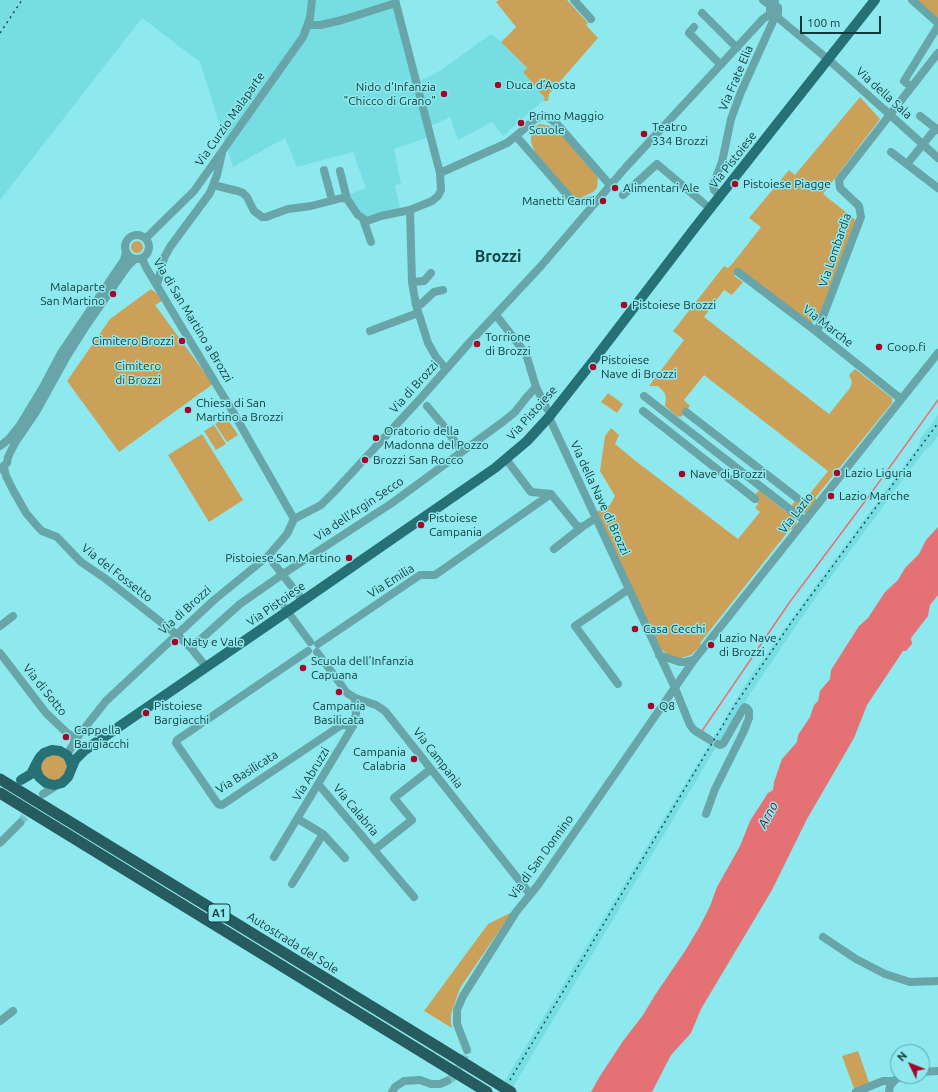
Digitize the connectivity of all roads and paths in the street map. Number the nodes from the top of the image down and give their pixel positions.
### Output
1 (312, 0) edge
2 (574, 0) edge
3 (764, 0) edge
4 (870, 0) edge
5 (875, 0) edge
6 (912, 0) edge
7 (396, 1) edge
8 (774, 10) edge
9 (702, 13) dead end
10 (591, 19) dead end
11 (308, 25) junction
12 (938, 25) edge
13 (694, 27) dead end
14 (737, 48) junction
15 (938, 53) edge
16 (827, 58) junction
17 (721, 65) junction
18 (911, 88) junction
19 (890, 115) junction
20 (920, 116) dead end
21 (937, 129) edge
22 (516, 136) junction
23 (923, 144) junction
24 (223, 150) junction
25 (892, 152) dead end
26 (938, 158) edge
27 (908, 164) junction
28 (324, 170) dead end
29 (340, 171) dead end
30 (440, 173) junction
31 (610, 185) junction
32 (213, 186) junction
33 (938, 188) edge
34 (717, 193) junction
35 (623, 195) dead end
36 (347, 199) junction
37 (332, 200) junction
38 (597, 200) junction
39 (707, 206) junction
40 (410, 210) junction
41 (363, 219) junction
42 (146, 238) junction
43 (371, 242) dead end
44 (126, 252) junction
45 (138, 259) junction
46 (738, 272) dead end
47 (431, 273) dead end
48 (412, 282) junction
49 (157, 285) junction
50 (443, 290) dead end
51 (417, 309) junction
52 (496, 315) junction
53 (370, 331) dead end
54 (817, 332) junction
55 (938, 353) edge
56 (446, 368) junction
57 (536, 387) junction
58 (644, 396) dead end
59 (901, 399) junction
60 (423, 403) junction
61 (643, 411) dead end
62 (686, 412) dead end
63 (548, 413) junction
64 (678, 422) junction
65 (670, 433) junction
66 (713, 433) junction
67 (705, 444) junction
68 (0, 446) edge
69 (462, 451) junction
70 (697, 454) junction
71 (741, 455) junction
72 (8, 456) junction
73 (506, 459) junction
74 (733, 466) junction
75 (2, 468) edge
76 (768, 475) junction
77 (726, 476) junction
78 (4, 481) edge
79 (760, 486) junction
80 (551, 494) junction
81 (797, 498) dead end
82 (755, 499) dead end
83 (596, 518) junction
84 (294, 519) junction
85 (805, 521) junction
86 (582, 527) junction
87 (554, 549) dead end
88 (268, 556) junction
89 (282, 574) junction
90 (629, 589) junction
91 (300, 597) junction
92 (287, 609) junction
93 (13, 616) dead end
94 (0, 626) edge
95 (176, 634) junction
96 (310, 642) junction
97 (191, 648) junction
98 (318, 648) junction
99 (308, 651) junction
100 (0, 653) edge
101 (659, 655) junction
102 (694, 660) junction
103 (203, 663) junction
104 (618, 684) dead end
105 (675, 688) junction
106 (355, 698) junction
107 (354, 726) junction
108 (76, 739) junction
109 (63, 753) junction
110 (36, 764) junction
111 (72, 767) junction
112 (431, 769) junction
113 (0, 779) edge
114 (41, 779) junction
115 (60, 784) junction
116 (319, 785) junction
117 (0, 793) edge
118 (706, 814) dead end
119 (298, 819) junction
120 (20, 823) tunnel mouth
121 (323, 834) junction
122 (0, 843) edge
123 (374, 850) junction
124 (274, 857) dead end
125 (345, 858) dead end
126 (292, 884) dead end
127 (530, 894) junction
128 (414, 897) dead end
129 (823, 937) dead end
130 (938, 981) edge
131 (13, 1011) dead end
132 (0, 1021) edge
133 (467, 1050) dead end
134 (890, 1081) edge
135 (447, 1082) dead end
136 (392, 1092) edge
137 (487, 1092) edge
138 (511, 1092) edge
139 (856, 1092) edge

1 - 11 street, Via Curzio Malaparte
2 - 10 street
3 - 8 street, Via della Sala
4 - 16 main road, Via Pistoiese
5 - 16 main road, Via Pistoiese
6 - 12 street
7 - 11 street
7 - 30 street
8 - 14 street, Via di Brozzi
8 - 16 street, Via della Sala
8 - 34 street, Via Frate Elia
9 - 14 street
11 - 24 street, Via Curzio Malaparte
12 - 18 street
13 - 17 street
14 - 17 street, Via di Brozzi
15 - 18 street, Via Lombardia
16 - 19 street, Via della Sala
16 - 34 main road, Via Pistoiese
16 - 63 main road, Via Pistoiese
17 - 31 street, Via di Brozzi
18 - 19 street, Via Lombardia
19 - 23 street, Via della Sala
19 - 54 street, Via Lombardia
20 - 21 street, Via della Sala
21 - 23 street, Via della Sala
22 - 30 street
22 - 31 street
22 - 38 street
23 - 26 street, Via della Sala
23 - 27 street, Via della Sala
24 - 32 street
24 - 42 street, Via Curzio Malaparte
25 - 27 street
27 - 33 street
28 - 37 street
29 - 36 street
30 - 40 street
31 - 38 street, Via di Brozzi
32 - 37 street
32 - 49 street
34 - 39 main road, Via Pistoiese
35 - 39 street
36 - 37 street
36 - 41 street
38 - 52 street, Via di Brozzi
39 - 63 main road, Via Pistoiese
40 - 41 street
40 - 48 street
41 - 43 street
42 - 44 street
42 - 45 street
44 - 45 street
44 - 68 street
45 - 49 street, Via di San Martino a Brozzi
45 - 72 street
46 - 54 street, Via Marche
47 - 48 street
48 - 51 street
49 - 84 street, Via di San Martino a Brozzi
50 - 51 street
51 - 53 street
51 - 56 street
52 - 56 street, Via di Brozzi
52 - 57 street, Via della Nave di Brozzi
54 - 59 street, Via Marche
55 - 59 street, Via Lazio
56 - 60 street, Via di Brozzi
57 - 63 street, Via della Nave di Brozzi
57 - 69 street, Via dell'Argin Secco
58 - 64 street
59 - 85 street, Via Lazio
60 - 69 street
60 - 84 street, Via di Brozzi
61 - 65 street
62 - 66 street
63 - 73 main road, Via Pistoiese
63 - 83 street, Via della Nave di Brozzi
63 - 91 main road, Via Pistoiese
64 - 65 street
64 - 67 street
65 - 70 street
66 - 67 street
66 - 71 street
67 - 70 street
67 - 74 street
68 - 72 street
69 - 89 street, Via dell'Argin Secco
70 - 77 street
71 - 74 street
71 - 76 street
72 - 75 street
73 - 80 street
73 - 92 main road, Via Pistoiese
74 - 77 street
74 - 79 street
75 - 78 street, Via del Fossetto
76 - 79 street
76 - 81 street
77 - 82 street
78 - 95 street, Via del Fossetto
79 - 85 street
80 - 86 street
80 - 98 street, Via Emilia
83 - 86 street
83 - 90 street, Via della Nave di Brozzi
84 - 88 street, Via di Brozzi
85 - 102 street, Via Lazio
86 - 87 street
88 - 89 street
88 - 95 street, Via di Brozzi
89 - 91 street
89 - 97 street, Via dell'Argin Secco
90 - 101 street, Via della Nave di Brozzi
90 - 104 street
91 - 92 main road, Via Pistoiese
92 - 96 street
92 - 103 main road, Via Pistoiese
92 - 111 main road, Via Pistoiese
93 - 94 street
95 - 97 street, Via del Fossetto
95 - 108 street, Via di Brozzi
96 - 98 street
96 - 99 street
97 - 103 street, Via del Fossetto
98 - 99 street
98 - 106 street, Via Campania
99 - 107 street, Via Basilicata
100 - 108 street, Via di Sotto
101 - 102 street
101 - 105 street, Via della Nave di Brozzi
102 - 105 street, Via Lazio
103 - 109 main road, Via Pistoiese
105 - 118 street, Via della Nave di Brozzi
105 - 127 street, Via di San Donnino
106 - 107 street, Via Abruzzi
106 - 112 street, Via Campania
107 - 116 street, Via Abruzzi
108 - 109 street, Via di Brozzi
109 - 110 main road, Via Pistoiese
109 - 111 main road
110 - 114 main road, Via Pistoiese
110 - 114 main road
111 - 115 main road, Via Pistoiese
112 - 123 street, Via Calabria
112 - 127 street, Via Campania
113 - 138 highway, Autostrada del Sole / A1, bridge
114 - 115 main road
114 - 115 street, Via Pistoiese
116 - 119 street, Via Abruzzi
116 - 123 street, Via Calabria
117 - 137 highway, Autostrada del Sole / A1, bridge
119 - 121 street
119 - 124 street, Via Abruzzi
120 - 122 street
121 - 125 street
121 - 126 street
123 - 128 street, Via Calabria
127 - 133 street, Via di San Donnino
129 - 130 street
131 - 132 street
134 - 139 street
135 - 136 street

